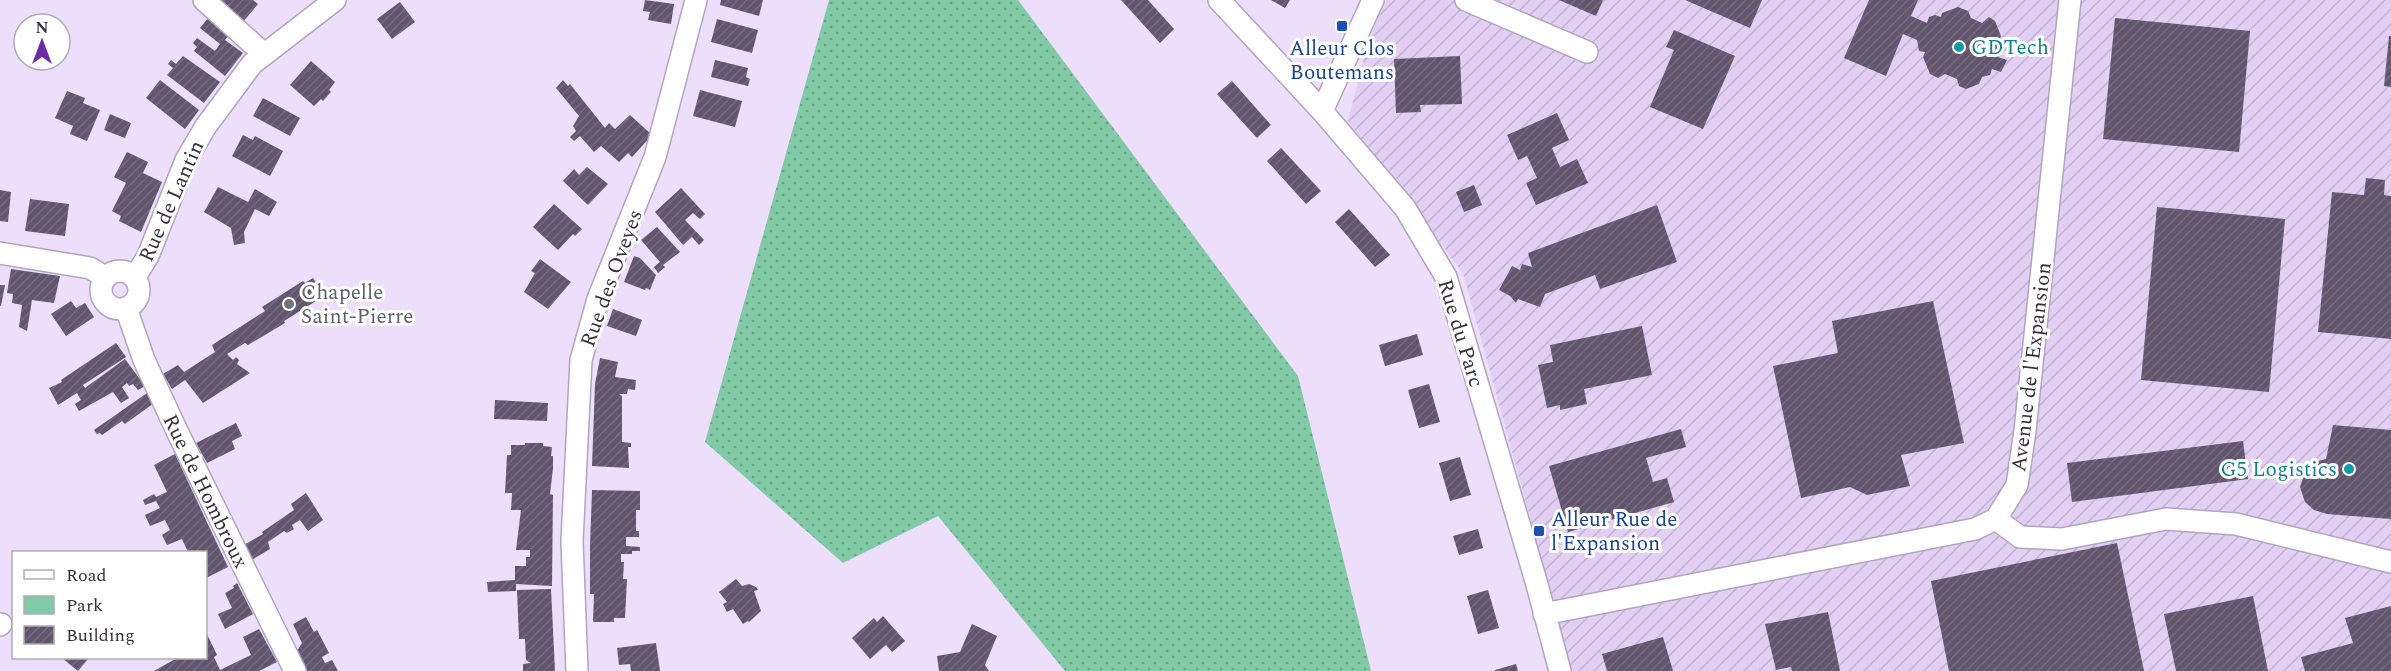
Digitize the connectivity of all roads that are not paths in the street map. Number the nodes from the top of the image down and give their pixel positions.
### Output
1 (204, 0) edge
2 (335, 0) edge
3 (696, 0) edge
4 (1220, 0) edge
5 (1373, 0) edge
6 (1466, 0) edge
7 (2070, 0) edge
8 (1587, 52) dead end
9 (264, 54) junction
10 (1322, 111) junction
11 (0, 253) edge
12 (105, 277) junction
13 (135, 278) junction
14 (126, 308) junction
15 (1996, 519) junction
16 (2391, 562) edge
17 (1544, 614) junction
18 (295, 671) edge
19 (576, 671) edge
20 (1560, 671) edge

1 - 9 street
2 - 9 street, Rue de Lantin
3 - 19 street, Rue des Oveyes
4 - 10 street, Rue du Parc
5 - 10 street
6 - 8 street
7 - 15 street, Avenue de l'Expansion
9 - 13 street, Rue de Lantin
10 - 17 street, Rue du Parc
11 - 12 street
12 - 13 street
12 - 14 street
13 - 14 street
14 - 18 street, Rue de Hombroux
15 - 16 street
15 - 17 street
17 - 20 street, Rue du Parc

